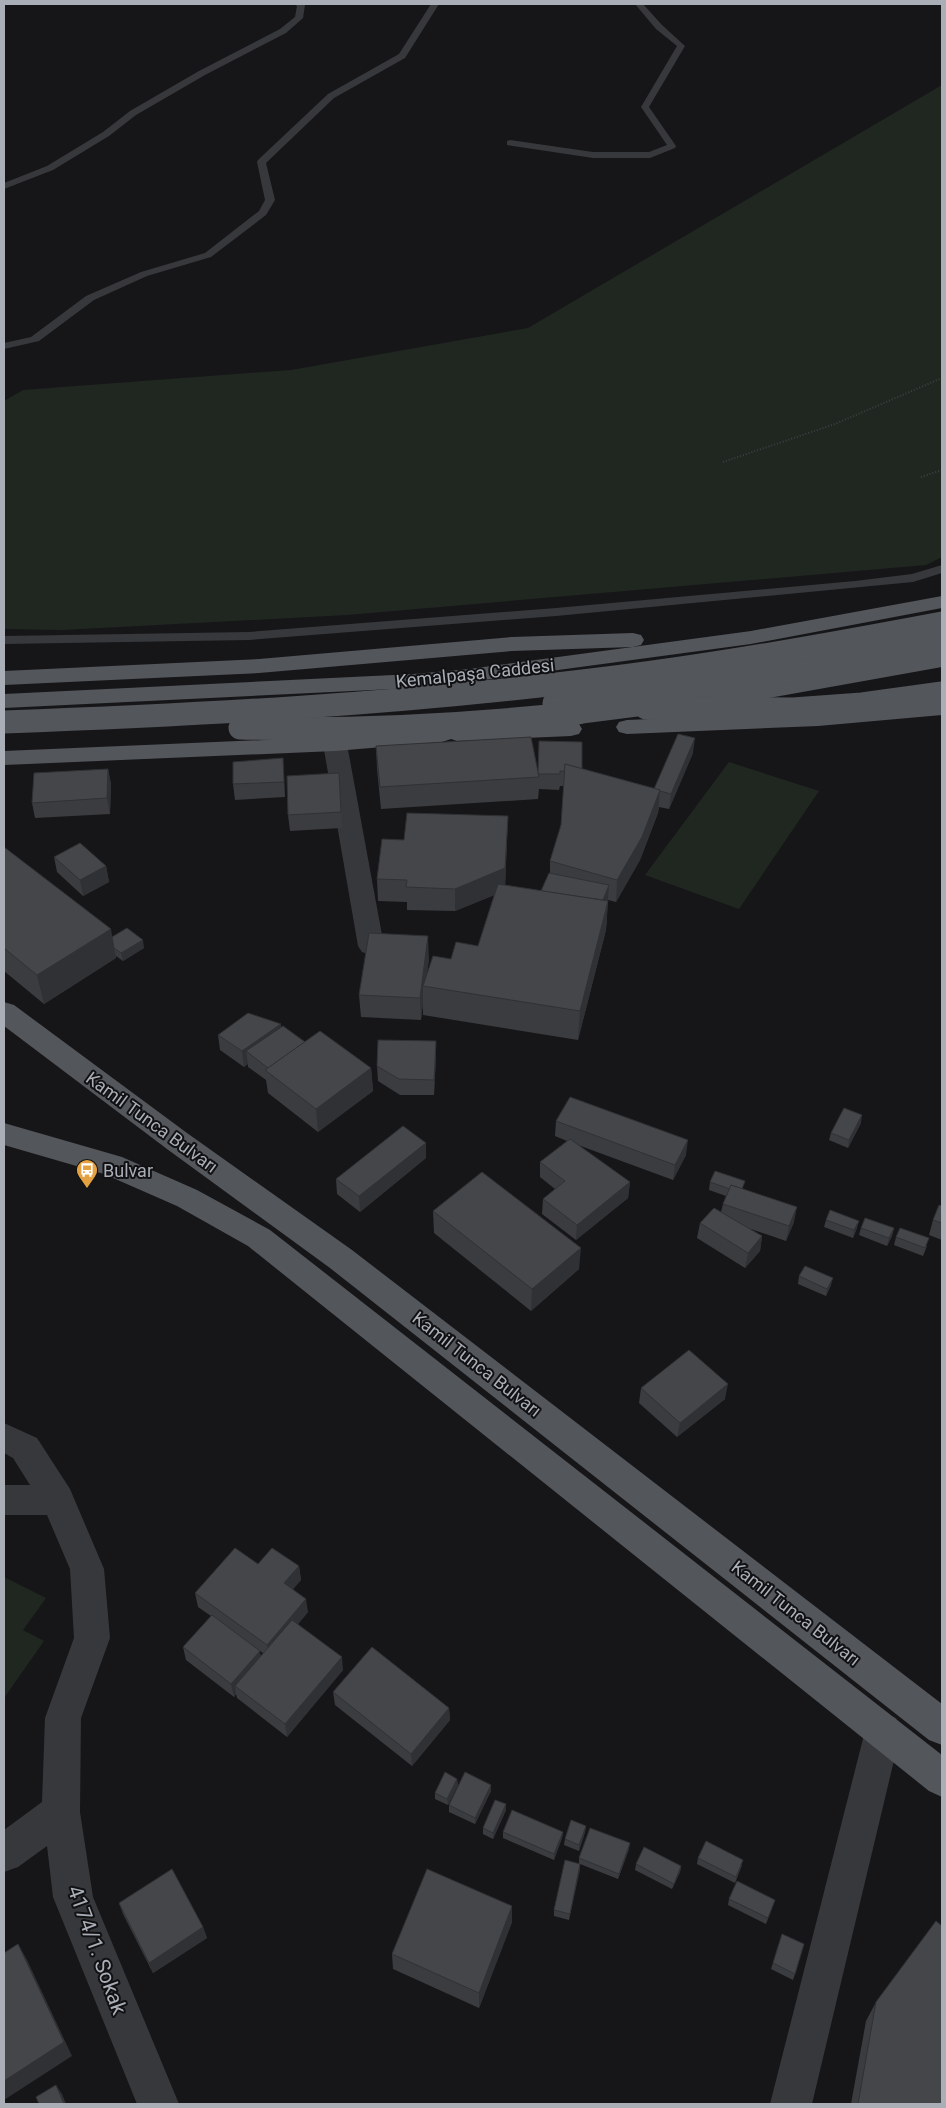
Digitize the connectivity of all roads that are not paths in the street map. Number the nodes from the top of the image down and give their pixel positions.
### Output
1 (298, 4) edge
2 (435, 4) edge
3 (639, 4) edge
4 (510, 143) dead end
5 (4, 186) edge
6 (4, 346) edge
7 (942, 569) edge
8 (942, 602) edge
9 (869, 618) junction
10 (942, 623) edge
11 (4, 640) edge
12 (730, 641) junction
13 (942, 645) edge
14 (942, 660) edge
15 (899, 669) junction
16 (4, 678) edge
17 (292, 688) junction
18 (942, 693) edge
19 (4, 701) edge
20 (942, 708) edge
21 (4, 722) edge
22 (240, 728) junction
23 (443, 734) junction
24 (4, 739) edge
25 (335, 744) junction
26 (288, 746) junction
27 (4, 758) edge
28 (371, 946) edge
29 (4, 1012) edge
30 (4, 1134) edge
31 (4, 1437) edge
32 (4, 1500) edge
33 (58, 1500) junction
34 (942, 1727) edge
35 (883, 1731) junction
36 (942, 1778) edge
37 (61, 1812) junction
38 (4, 1853) edge
39 (158, 2104) edge
40 (791, 2104) edge

1 - 5 lane
2 - 6 lane
3 - 4 lane
7 - 11 lane
8 - 9 main road, Kemalpaşa Caddesi
9 - 12 main road, Kemalpaşa Caddesi
9 - 15 main road
10 - 21 main road, bridge
12 - 16 main road
12 - 17 main road, Kemalpaşa Caddesi
13 - 22 main road, bridge
14 - 15 main road
15 - 23 main road
17 - 19 main road, Kemalpaşa Caddesi
17 - 26 main road
18 - 22 main road, bridge
20 - 23 main road
22 - 24 main road
23 - 25 main road
25 - 26 main road
25 - 28 street
26 - 27 main road
29 - 34 main road, Kamil Tunca Bulvarı
30 - 35 main road, Kamil Tunca Bulvarı
31 - 33 street, 4174/1. Sokak
32 - 33 street
33 - 37 street, 4174/1. Sokak
35 - 36 main road, Kamil Tunca Bulvarı
35 - 40 street
37 - 38 street
37 - 39 street, 4174/1. Sokak

